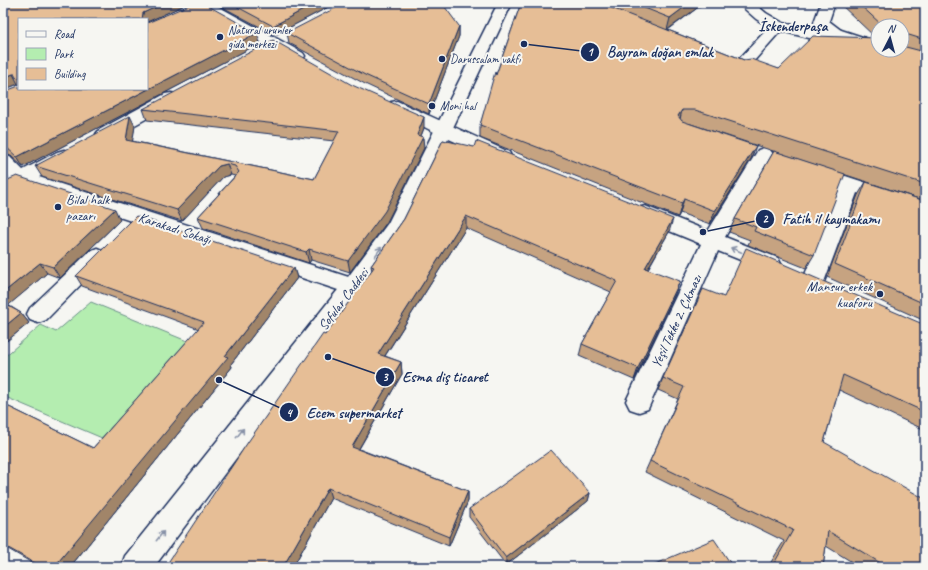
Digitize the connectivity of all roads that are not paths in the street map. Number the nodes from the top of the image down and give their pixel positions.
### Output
1 (505, 3) edge
2 (745, 3) edge
3 (828, 3) edge
4 (199, 5) edge
5 (778, 26) junction
6 (838, 34) junction
7 (870, 44) edge
8 (711, 55) edge
9 (313, 65) edge
10 (182, 92) edge
11 (382, 100) edge
12 (444, 130) junction
13 (764, 154) dead end
14 (3, 161) edge
15 (520, 163) edge
16 (800, 166) edge
17 (21, 178) junction
18 (851, 184) junction
19 (3, 188) edge
20 (631, 207) edge
21 (925, 209) edge
22 (201, 215) edge
23 (138, 216) junction
24 (186, 232) junction
25 (713, 240) junction
26 (353, 287) junction
27 (38, 314) dead end
28 (639, 401) dead end
29 (136, 567) edge

1 - 12 street, Sofular Caddesi
2 - 5 street
3 - 6 street
4 - 9 street
5 - 6 street
5 - 8 street
6 - 7 street
10 - 17 street
11 - 12 street
12 - 15 street
26 -> 12 street, Sofular Caddesi
13 - 25 street, Yeşil Tekke 2. Çıkmazı
14 - 17 street, Karakadı Sokağı
16 - 18 street
17 - 19 street
17 - 23 street, Karakadı Sokağı
18 - 21 street
18 -> 25 street
20 - 25 street
22 - 24 street
23 - 24 street, Karakadı Sokağı
23 - 27 street
24 - 26 street, Karakadı Sokağı
25 - 28 street, Yeşil Tekke 2. Çıkmazı
29 -> 26 street, Sofular Caddesi

